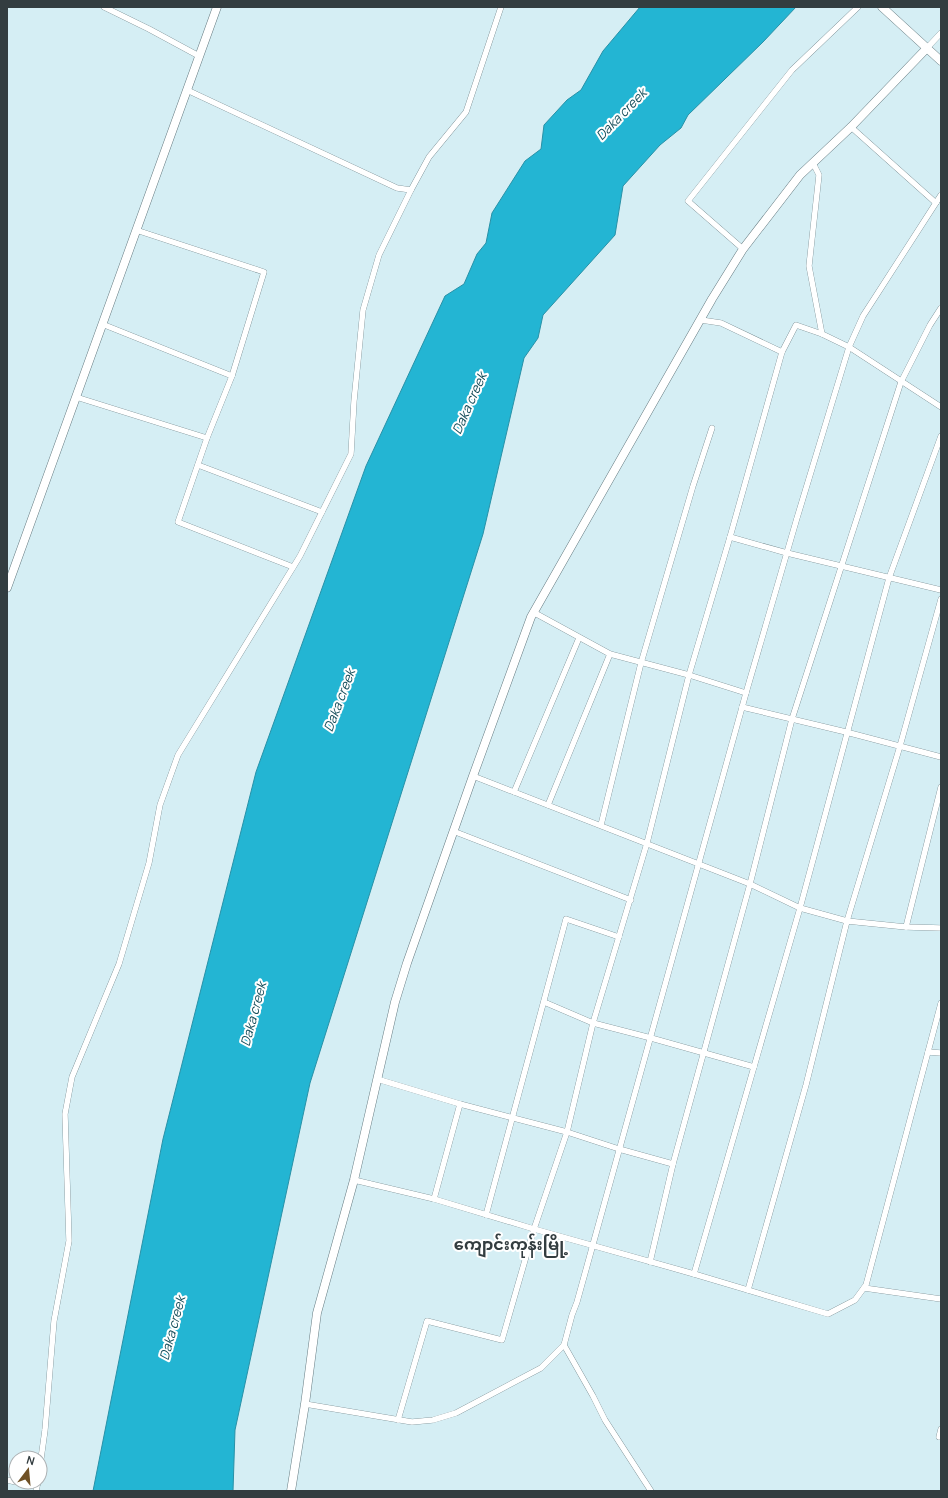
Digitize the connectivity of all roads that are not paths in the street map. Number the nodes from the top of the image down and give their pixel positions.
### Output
1 (104, 7) edge
2 (217, 7) edge
3 (501, 7) edge
4 (858, 7) edge
5 (882, 7) edge
6 (941, 33) edge
7 (927, 48) junction
8 (199, 56) junction
9 (941, 61) edge
10 (186, 90) junction
11 (851, 127) junction
12 (813, 163) junction
13 (411, 190) junction
14 (941, 195) edge
15 (936, 203) junction
16 (136, 230) junction
17 (743, 249) junction
18 (941, 308) edge
19 (700, 320) junction
20 (102, 324) junction
21 (822, 334) junction
22 (849, 347) junction
23 (782, 352) junction
24 (232, 376) junction
25 (901, 382) junction
26 (76, 397) junction
27 (941, 406) edge
28 (712, 428) dead end
29 (941, 436) edge
30 (207, 438) junction
31 (198, 465) junction
32 (322, 512) junction
33 (730, 537) junction
34 (786, 553) junction
35 (841, 567) junction
36 (293, 568) junction
37 (889, 578) junction
38 (7, 588) edge
39 (941, 590) edge
40 (941, 599) edge
41 (534, 612) junction
42 (579, 638) junction
43 (610, 654) junction
44 (641, 663) junction
45 (689, 675) junction
46 (746, 693) junction
47 (742, 707) junction
48 (792, 719) junction
49 (846, 732) junction
50 (900, 746) junction
51 (941, 757) edge
52 (473, 776) junction
53 (941, 787) edge
54 (514, 792) junction
55 (548, 805) junction
56 (601, 825) junction
57 (453, 831) junction
58 (648, 844) junction
59 (699, 864) junction
60 (750, 884) junction
61 (630, 900) junction
62 (800, 908) junction
63 (847, 921) junction
64 (906, 927) junction
65 (941, 928) edge
66 (619, 937) junction
67 (544, 1002) junction
68 (941, 1003) edge
69 (593, 1023) junction
70 (650, 1038) junction
71 (928, 1052) junction
72 (704, 1053) junction
73 (941, 1053) edge
74 (754, 1067) junction
75 (377, 1079) junction
76 (460, 1104) junction
77 (512, 1118) junction
78 (567, 1132) junction
79 (619, 1149) junction
80 (674, 1164) junction
81 (354, 1180) junction
82 (434, 1200) junction
83 (486, 1215) junction
84 (534, 1229) junction
85 (592, 1246) junction
86 (650, 1262) junction
87 (694, 1274) junction
88 (864, 1288) junction
89 (748, 1290) junction
90 (941, 1299) edge
91 (564, 1345) junction
92 (305, 1404) junction
93 (398, 1420) junction
94 (941, 1429) edge
95 (940, 1436) dead end
96 (42, 1450) edge
97 (291, 1491) edge
98 (652, 1491) edge

1 - 8 street
2 - 8 street
3 - 13 street
4 - 17 street
5 - 7 street
6 - 7 street
7 - 9 street
7 - 11 street
8 - 10 street
10 - 13 street
10 - 16 street
11 - 12 street
11 - 15 street
12 - 17 street
12 - 21 street
13 - 32 street
14 - 15 street
15 - 22 street
16 - 20 street
16 - 24 street
17 - 19 street
18 - 25 street
19 - 23 street
19 - 41 street
20 - 24 street
20 - 26 street
21 - 22 street
21 - 23 street
22 - 25 street
22 - 34 street
23 - 33 street
24 - 30 street
25 - 27 street
25 - 35 street
26 - 30 street
26 - 38 street
28 - 44 street
29 - 37 street
30 - 31 street
31 - 32 street
31 - 36 street
32 - 36 street
33 - 34 street
33 - 45 street
34 - 35 street
34 - 46 street
35 - 37 street
35 - 48 street
36 - 96 street
37 - 39 street
37 - 49 street
40 - 50 street
41 - 42 street
41 - 52 street
42 - 43 street
42 - 54 street
43 - 44 street
43 - 55 street
44 - 45 street
44 - 56 street
45 - 46 street
45 - 58 street
46 - 47 street
47 - 48 street
47 - 59 street
48 - 49 street
48 - 60 street
49 - 50 street
49 - 62 street
50 - 51 street
50 - 63 street
52 - 54 street
52 - 57 street
53 - 64 street
54 - 55 street
55 - 56 street
56 - 58 street
57 - 61 street
57 - 75 street
58 - 59 street
58 - 61 street
59 - 60 street
59 - 70 street
60 - 62 street
60 - 72 street
61 - 66 street
62 - 63 street
62 - 74 street
63 - 64 street
63 - 89 street
64 - 65 street
66 - 67 street
66 - 69 street
67 - 69 street
67 - 77 street
68 - 71 street
69 - 70 street
69 - 78 street
70 - 72 street
70 - 79 street
71 - 73 street
71 - 88 street
72 - 74 street
72 - 80 street
74 - 87 street
75 - 76 street
75 - 81 street
76 - 77 street
76 - 82 street
77 - 78 street
77 - 83 street
78 - 79 street
78 - 84 street
79 - 80 street
79 - 85 street
80 - 86 street
81 - 82 street
81 - 92 street
82 - 83 street
83 - 84 street
84 - 85 street
84 - 93 street
85 - 86 street
85 - 91 street
86 - 87 street
87 - 89 street
88 - 89 street
88 - 90 street
91 - 93 street
91 - 98 street
92 - 93 street
92 - 97 street
94 - 95 street

